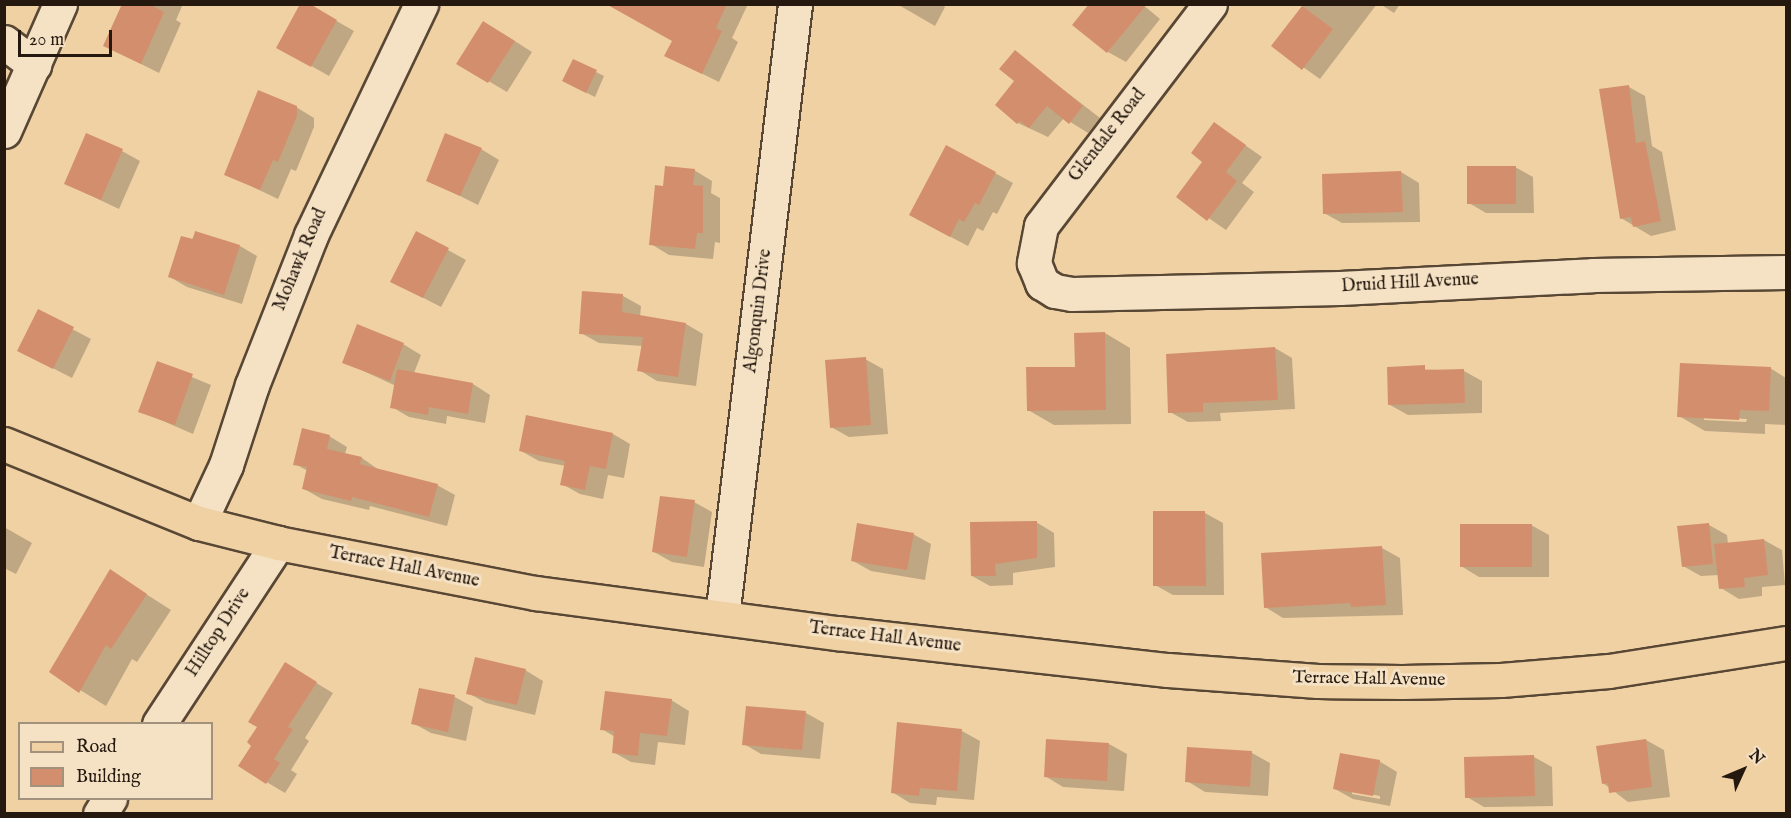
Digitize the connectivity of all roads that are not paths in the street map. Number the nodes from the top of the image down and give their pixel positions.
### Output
1 (60, 4) edge
2 (421, 4) edge
3 (795, 4) edge
4 (1210, 4) edge
5 (4, 42) edge
6 (34, 65) junction
7 (4, 131) edge
8 (1786, 272) edge
9 (1038, 278) joint
10 (4, 444) edge
11 (199, 523) junction
12 (278, 543) junction
13 (722, 617) junction
14 (1786, 643) edge
15 (160, 722) edge
16 (109, 800) edge
17 (100, 813) edge

1 - 6 street
2 - 11 street, Mohawk Road
3 - 13 street, Algonquin Drive
4 - 9 street, Glendale Road
5 - 6 street
6 - 7 street
8 - 9 street, Druid Hill Avenue
10 - 11 main road, Terrace Hall Avenue
11 - 12 main road, Terrace Hall Avenue
12 - 13 main road, Terrace Hall Avenue
12 - 15 street, Hilltop Drive
13 - 14 main road, Terrace Hall Avenue
16 - 17 street

